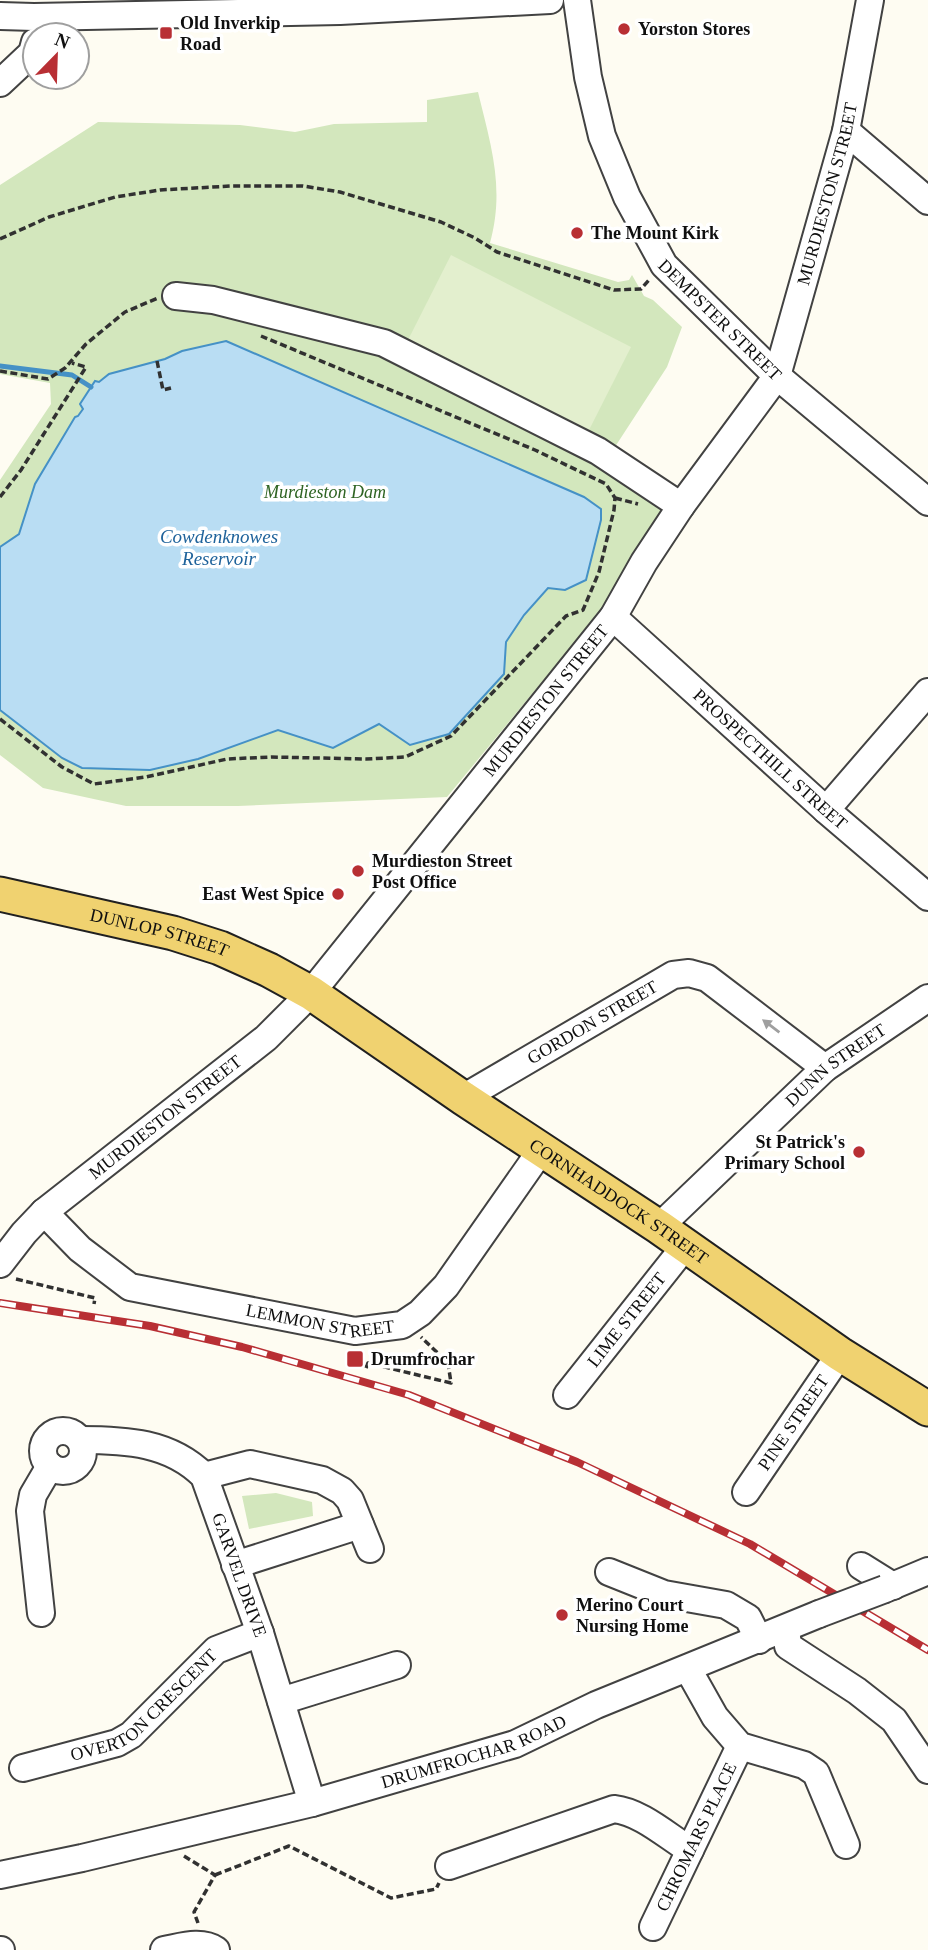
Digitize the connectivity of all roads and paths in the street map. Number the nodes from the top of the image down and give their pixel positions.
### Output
1 (550, 0) edge
2 (577, 0) edge
3 (870, 0) edge
4 (0, 16) edge
5 (21, 26) edge
6 (91, 28) edge
7 (21, 63) edge
8 (0, 83) edge
9 (846, 131) junction
10 (928, 201) edge
11 (0, 239) edge
12 (664, 265) junction
13 (176, 296) joint
14 (256, 334) dead end
15 (156, 361) dead end
16 (72, 363) junction
17 (0, 371) edge
18 (777, 376) junction
19 (171, 388) dead end
20 (0, 497) edge
21 (928, 502) edge
22 (681, 506) junction
23 (613, 617) junction
24 (928, 692) edge
25 (0, 719) edge
26 (826, 810) junction
27 (0, 894) edge
28 (928, 897) edge
29 (311, 993) junction
30 (928, 998) edge
31 (825, 1068) junction
32 (463, 1098) junction
33 (542, 1149) junction
34 (44, 1212) junction
35 (659, 1227) junction
36 (686, 1245) junction
37 (5, 1268) edge
38 (94, 1304) dead end
39 (402, 1325) junction
40 (840, 1354) junction
41 (366, 1368) dead end
42 (567, 1395) dead end
43 (928, 1409) edge
44 (204, 1476) junction
45 (746, 1492) dead end
46 (235, 1565) junction
47 (861, 1566) dead end
48 (928, 1571) edge
49 (608, 1572) dead end
50 (889, 1588) junction
51 (41, 1613) dead end
52 (786, 1629) junction
53 (260, 1633) junction
54 (759, 1640) junction
55 (397, 1665) dead end
56 (688, 1669) junction
57 (281, 1700) junction
58 (740, 1746) junction
59 (23, 1768) dead end
60 (928, 1770) edge
61 (312, 1803) junction
62 (157, 1839) junction
63 (846, 1845) dead end
64 (690, 1850) junction
65 (449, 1866) joint
66 (0, 1875) edge
67 (215, 1875) junction
68 (653, 1927) dead end
69 (210, 1948) edge
70 (164, 1950) edge

1 - 6 street
2 - 12 street, DEMPSTER STREET
3 - 9 street, MURDIESTON STREET
4 - 5 street
7 - 8 street
9 - 10 street
9 - 18 street, MURDIESTON STREET
11 - 12 path
12 - 18 street, DEMPSTER STREET
13 - 16 path
13 - 22 street
14 - 25 path
15 - 19 path
16 - 17 path
16 - 20 path
18 - 21 street, DEMPSTER STREET
18 - 22 street, MURDIESTON STREET
22 - 23 street, MURDIESTON STREET
23 - 26 street, PROSPECTHILL STREET
23 - 29 street, MURDIESTON STREET
24 - 26 street
26 - 28 street, PROSPECTHILL STREET
27 - 29 main road, DUNLOP STREET
29 - 32 main road, CORNHADDOCK STREET
29 - 34 street, MURDIESTON STREET
30 - 31 street, DUNN STREET
31 -> 32 street, GORDON STREET
31 - 35 street, DUNN STREET
32 - 33 main road, CORNHADDOCK STREET
33 - 35 main road, CORNHADDOCK STREET
33 - 39 street, LEMMON STREET
34 - 37 street, MURDIESTON STREET
34 - 39 street, LEMMON STREET
35 - 36 main road, CORNHADDOCK STREET
36 - 40 main road, CORNHADDOCK STREET
36 - 42 street, LIME STREET
37 - 38 path
39 - 41 path
40 - 43 main road, CORNHADDOCK STREET
40 - 45 street, PINE STREET
44 - 46 street, GARVEL DRIVE
44 - 46 street
44 - 51 street
46 - 53 street, GARVEL DRIVE
47 - 50 street
48 - 50 street, DRUMFROCHAR ROAD
49 - 54 street
50 - 52 street, DRUMFROCHAR ROAD, bridge
52 - 54 street, DRUMFROCHAR ROAD
52 - 60 street
53 - 57 street, GARVEL DRIVE
53 - 59 street, OVERTON CRESCENT
54 - 56 street, DRUMFROCHAR ROAD
55 - 57 street
56 - 58 street
56 - 61 street, DRUMFROCHAR ROAD
57 - 61 street, GARVEL DRIVE
58 - 63 street
58 - 64 street, CHROMARS PLACE
61 - 62 street, DRUMFROCHAR ROAD
62 - 66 street, DRUMFROCHAR ROAD
62 - 67 path
64 - 65 street
64 - 68 street, CHROMARS PLACE
65 - 67 path
67 - 69 path
69 - 70 street

